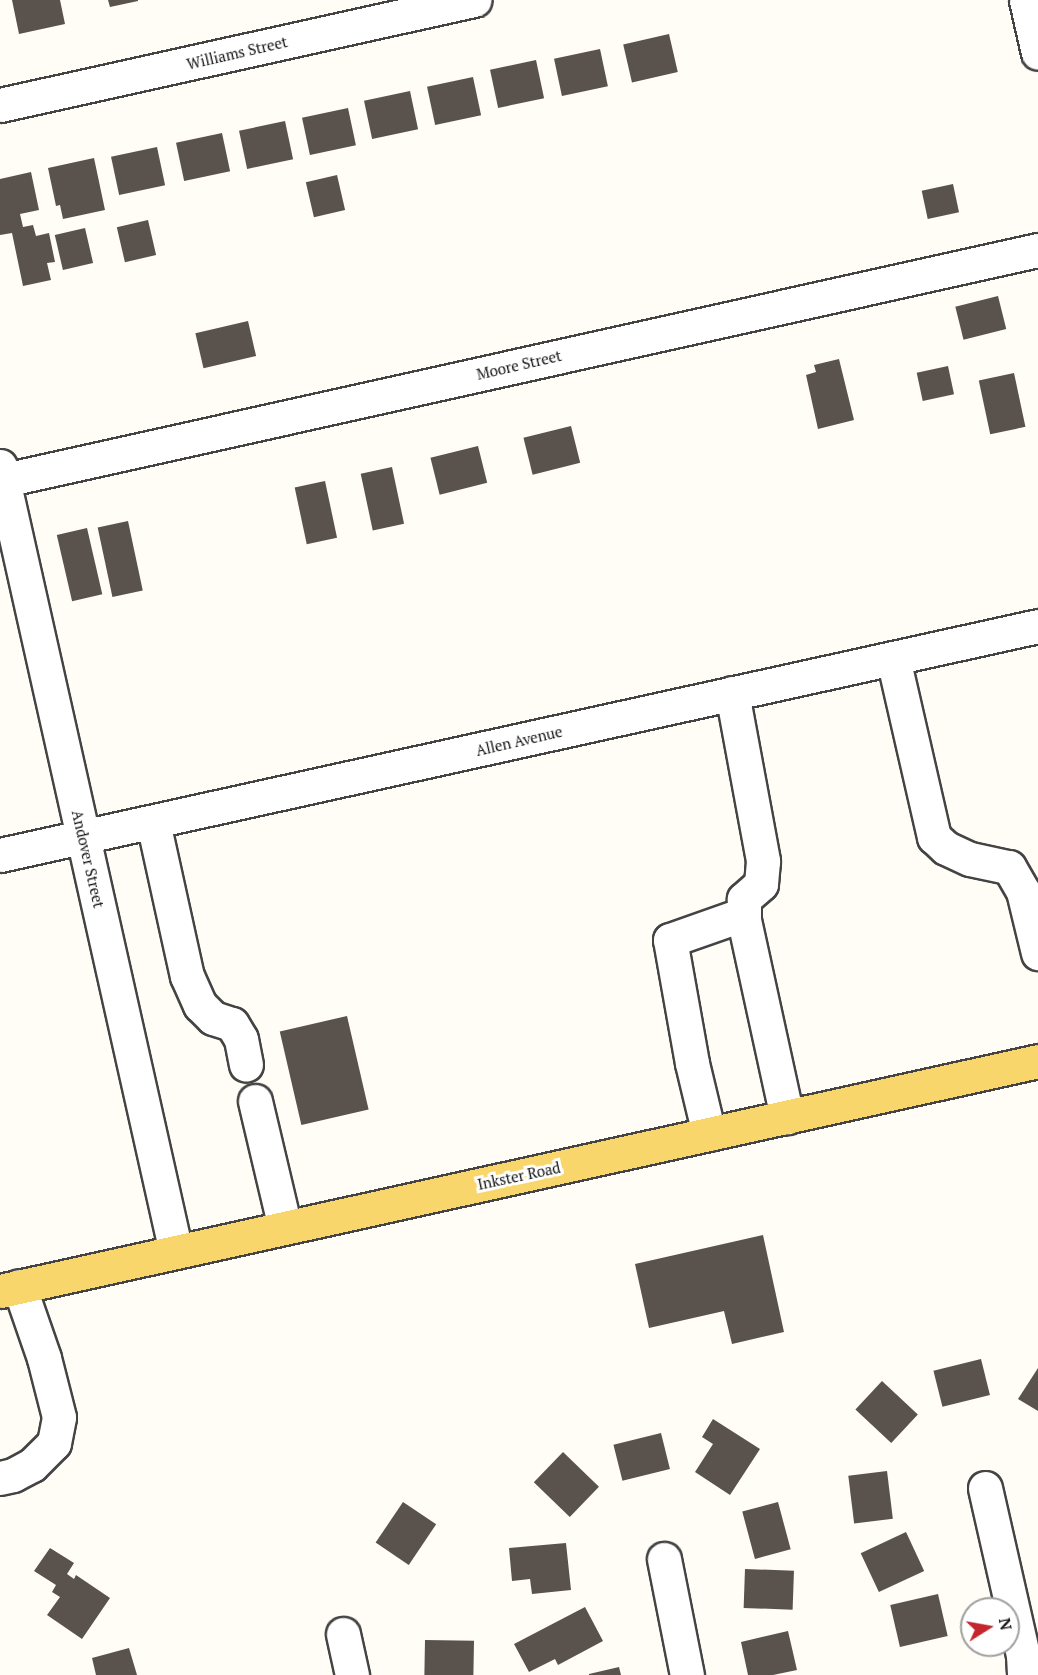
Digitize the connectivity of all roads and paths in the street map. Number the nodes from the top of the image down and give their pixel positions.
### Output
1 (475, 0) edge
2 (1026, 0) edge
3 (1038, 53) edge
4 (0, 105) edge
5 (1038, 250) edge
6 (1, 476) edge
7 (1038, 626) edge
8 (893, 658) junction
9 (732, 693) junction
10 (153, 822) junction
11 (83, 837) junction
12 (0, 855) edge
13 (744, 914) junction
14 (1038, 953) edge
15 (1038, 1061) edge
16 (246, 1065) dead end
17 (255, 1101) dead end
18 (787, 1116) junction
19 (709, 1134) junction
20 (285, 1228) junction
21 (176, 1252) junction
22 (10, 1288) edge
23 (0, 1478) edge
24 (985, 1488) dead end
25 (664, 1559) dead end
26 (343, 1634) dead end
27 (352, 1675) edge
28 (687, 1675) edge
29 (1024, 1675) edge

1 - 4 street, Williams Street
2 - 3 street
5 - 6 street, Moore Street
6 - 11 street, Andover Street
7 - 8 street, Allen Avenue
8 - 9 street, Allen Avenue
8 - 14 street
9 - 10 street, Allen Avenue
9 - 13 street
10 - 11 street, Allen Avenue
10 - 16 street
11 - 12 street, Allen Avenue
11 - 21 street, Andover Street
13 - 18 street
13 - 19 street
15 - 18 main road, Inkster Road
17 - 20 street
18 - 19 main road, Inkster Road
19 - 20 main road, Inkster Road
20 - 21 main road, Inkster Road
21 - 22 main road, Inkster Road
22 - 23 street
24 - 29 street
25 - 28 street
26 - 27 street

